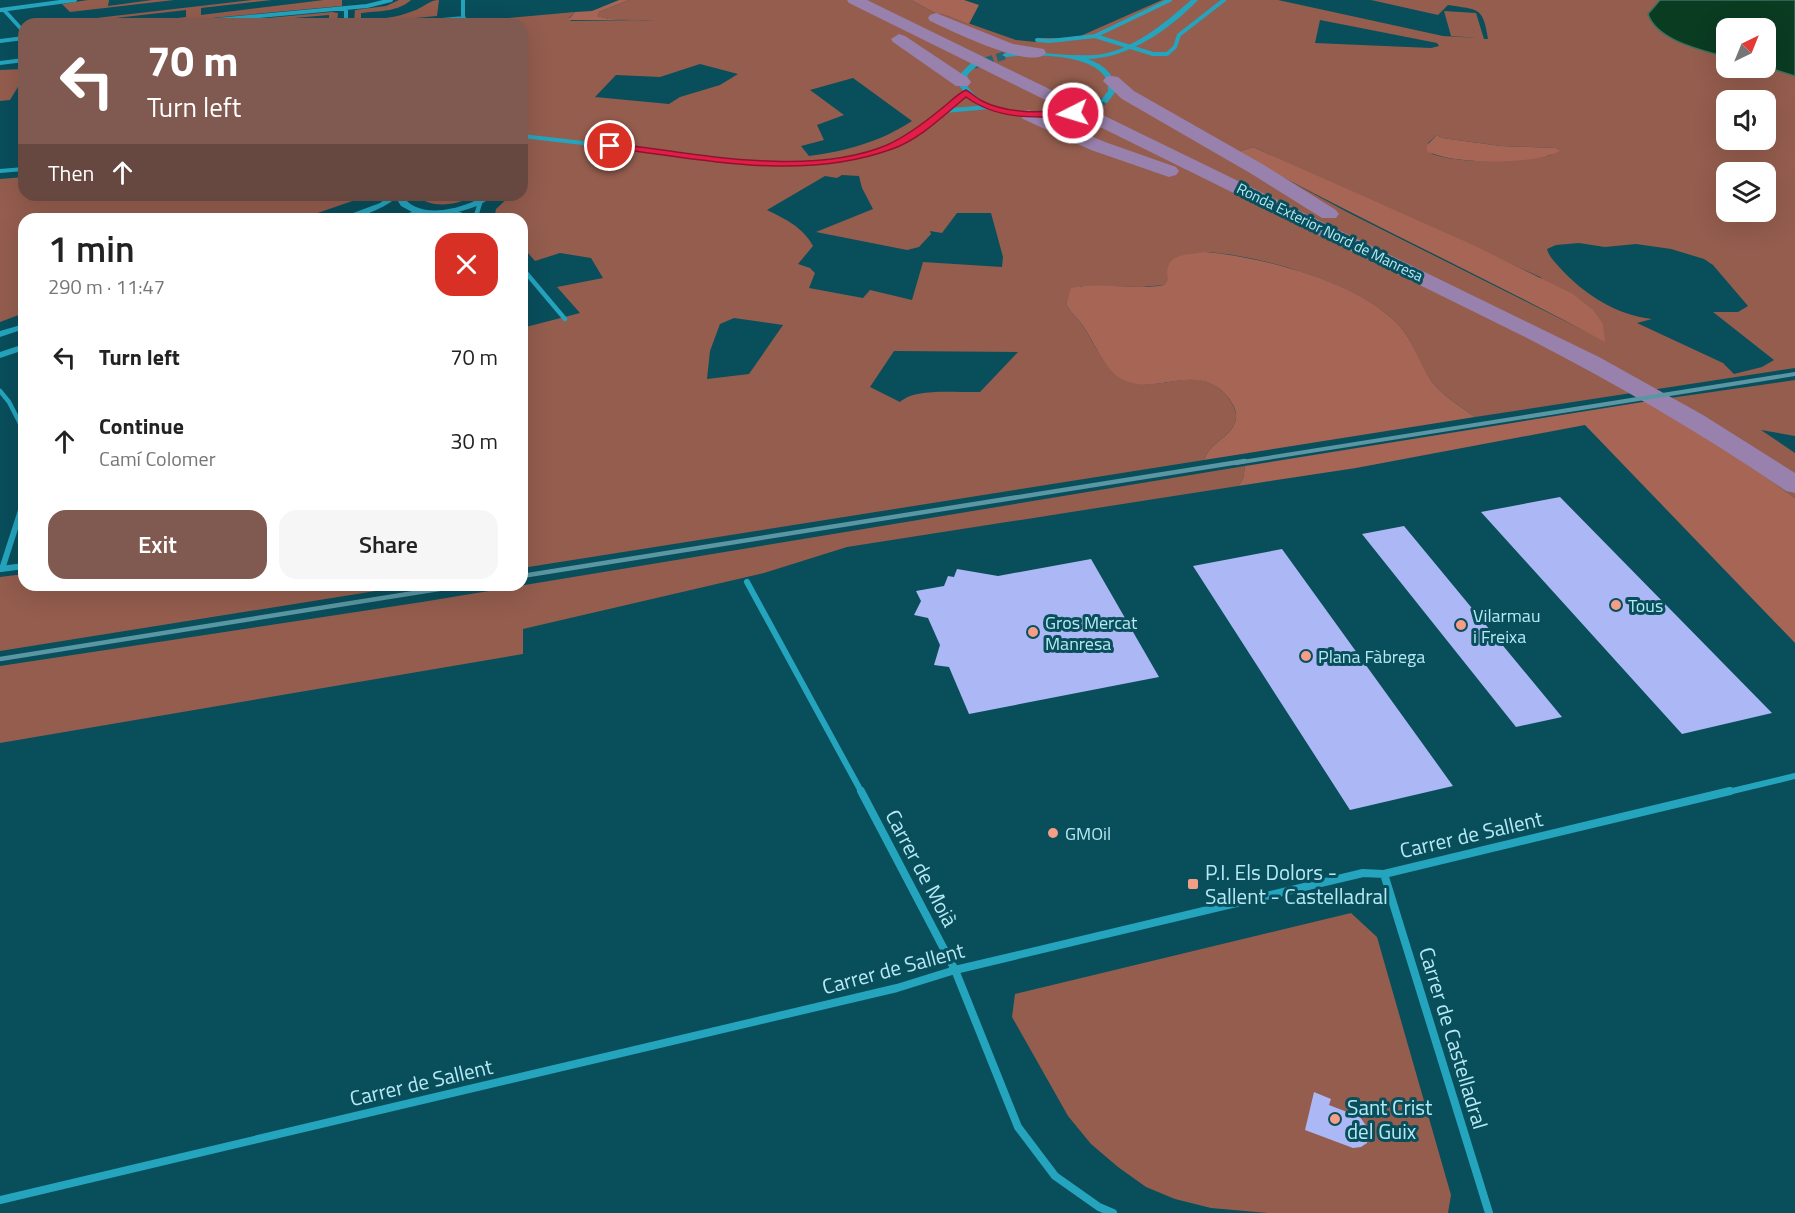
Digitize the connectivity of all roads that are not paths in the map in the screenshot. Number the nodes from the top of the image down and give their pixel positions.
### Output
1 (75, 0) edge
2 (391, 0) edge
3 (463, 0) edge
4 (835, 0) edge
5 (855, 0) edge
6 (876, 0) edge
7 (1170, 0) edge
8 (1195, 0) edge
9 (1224, 0) edge
10 (346, 8) junction
11 (2, 10) edge
12 (926, 13) dead end
13 (238, 18) edge
14 (346, 18) edge
15 (464, 18) edge
16 (18, 26) edge
17 (1095, 36) junction
18 (18, 38) edge
19 (0, 40) edge
20 (1037, 46) junction
21 (1121, 50) junction
22 (1006, 55) tunnel mouth
23 (1070, 57) junction
24 (18, 61) edge
25 (0, 63) edge
26 (974, 65) dead end
27 (1107, 76) junction
28 (964, 87) junction
29 (1104, 100) dead end
30 (989, 107) junction
31 (941, 112) junction
32 (1073, 113) tunnel mouth
33 (1029, 115) junction
34 (528, 137) edge
35 (18, 170) edge
36 (0, 171) edge
37 (389, 201) edge
38 (402, 201) edge
39 (480, 202) joint
40 (424, 211) junction
41 (452, 211) junction
42 (359, 213) edge
43 (416, 213) edge
44 (458, 213) edge
45 (476, 213) edge
46 (1340, 222) junction
47 (1376, 255) junction
48 (528, 275) edge
49 (565, 319) dead end
50 (18, 328) edge
51 (0, 334) edge
52 (18, 349) edge
53 (0, 355) edge
54 (1643, 380) junction
55 (0, 391) edge
56 (1685, 404) junction
57 (18, 419) edge
58 (1795, 465) edge
59 (1795, 485) edge
60 (18, 524) edge
61 (18, 567) edge
62 (1, 569) edge
63 (747, 582) dead end
64 (1795, 776) edge
65 (1384, 874) junction
66 (955, 970) junction
67 (0, 1200) edge
68 (1113, 1213) edge
69 (1489, 1213) edge

1 - 11 street
2 - 10 street
3 - 15 street
4 - 28 highway
5 - 47 highway, Ronda Exterior Nord de Manresa
6 - 46 highway, Ronda Exterior Nord de Manresa
7 - 17 street
8 - 21 main road
9 - 17 street
10 - 13 street
10 - 14 street
11 - 16 street
12 - 20 highway
17 - 20 street
18 - 19 street
20 - 22 main road
20 - 23 main road
21 - 23 main road
21 - 27 main road
23 - 27 main road
24 - 25 street
26 - 28 main road
27 - 29 main road
27 - 46 highway
28 - 30 main road
28 - 31 street
30 - 31 street
30 - 33 main road
31 - 34 street
32 - 33 main road
33 - 47 highway
35 - 36 street
37 - 42 street
38 - 40 street
39 - 41 street
39 - 45 street
40 - 41 street
40 - 43 street
41 - 44 street
46 - 54 highway, Ronda Exterior Nord de Manresa
47 - 54 highway, Ronda Exterior Nord de Manresa
48 - 49 street
50 - 51 street
52 - 53 street
54 - 56 highway, Ronda Exterior Nord de Manresa
55 - 57 street
56 - 58 highway, Ronda Exterior Nord de Manresa
56 - 59 highway, Ronda Exterior Nord de Manresa
60 - 62 street
61 - 62 street
63 - 66 street, Carrer de Moià
64 - 65 street, Carrer de Sallent
65 - 66 street, Carrer de Sallent
65 - 69 street, Carrer de Castelladral
66 - 67 street, Carrer de Sallent
66 - 68 street, Carrer de Moià

